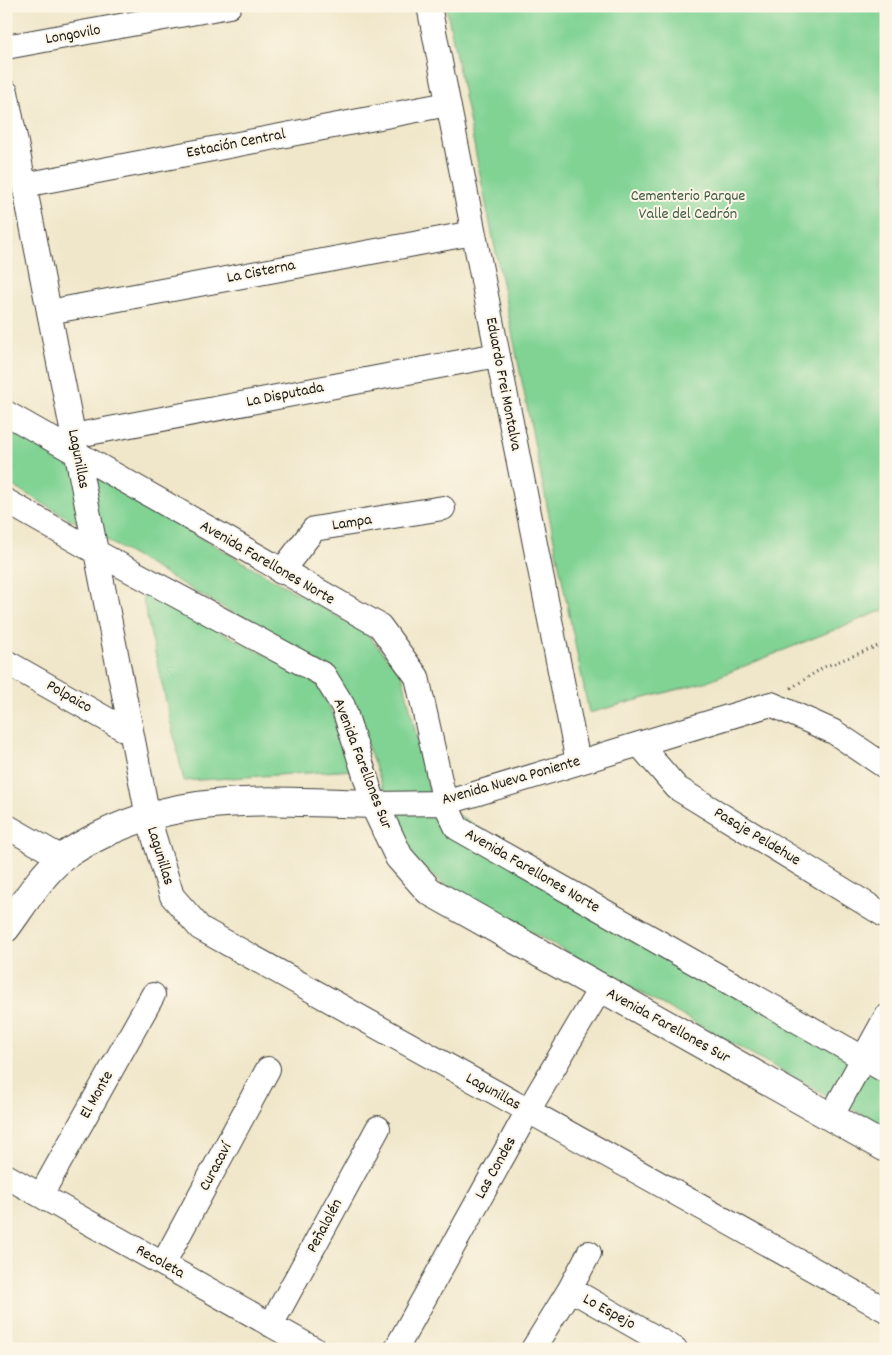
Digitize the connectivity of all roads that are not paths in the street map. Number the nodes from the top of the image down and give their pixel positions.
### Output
1 (229, 6) edge
2 (429, 6) edge
3 (6, 47) edge
4 (6, 92) edge
5 (448, 104) junction
6 (24, 185) junction
7 (473, 233) junction
8 (49, 312) junction
9 (497, 355) junction
10 (6, 413) edge
11 (75, 445) junction
12 (6, 501) edge
13 (443, 508) dead end
14 (96, 552) junction
15 (281, 572) junction
16 (6, 662) edge
17 (131, 733) junction
18 (639, 744) junction
19 (578, 762) junction
20 (886, 767) edge
21 (446, 803) junction
22 (374, 804) junction
23 (148, 817) junction
24 (6, 826) edge
25 (62, 858) junction
26 (886, 916) edge
27 (6, 928) edge
28 (600, 989) junction
29 (153, 995) dead end
30 (886, 1017) edge
31 (863, 1058) junction
32 (268, 1069) dead end
33 (886, 1071) edge
34 (528, 1111) junction
35 (831, 1117) junction
36 (378, 1128) dead end
37 (886, 1148) edge
38 (6, 1176) edge
39 (41, 1196) junction
40 (589, 1253) dead end
41 (163, 1264) junction
42 (570, 1289) junction
43 (886, 1310) edge
44 (271, 1325) junction
45 (314, 1349) edge
46 (396, 1349) edge
47 (533, 1349) edge
48 (675, 1349) edge

1 - 3 street, Longovilo
2 - 5 street, Eduardo Frei Montalva
4 - 6 street, Lagunillas
5 - 6 street, Estación Central
5 - 7 street, Eduardo Frei Montalva
6 - 8 street, Lagunillas
7 - 8 street, La Cisterna
7 - 9 street, Eduardo Frei Montalva
8 - 11 street, Lagunillas
9 - 11 street, La Disputada
9 - 19 street, Eduardo Frei Montalva
10 - 11 street, Avenida Farellones Norte
11 - 14 street, Lagunillas
11 - 15 street, Avenida Farellones Norte
12 - 14 street, Avenida Farellones Sur
13 - 15 street, Lampa
14 - 17 street, Lagunillas
14 - 22 street, Avenida Farellones Sur
15 - 21 street, Avenida Farellones Norte
16 - 17 street, Polpaico
17 - 23 street, Lagunillas
18 - 19 street, Avenida Nueva Poniente
18 - 20 street, Avenida Nueva Poniente
18 - 26 street, Pasaje Peldehue
19 - 21 street, Avenida Nueva Poniente
21 - 22 street, Avenida Nueva Poniente
21 - 31 street, Avenida Farellones Norte
22 - 23 street, Avenida Nueva Poniente
22 - 28 street, Avenida Farellones Sur
23 - 25 street, Avenida Nueva Poniente
23 - 34 street, Lagunillas
24 - 25 street
25 - 27 street, Avenida Nueva Poniente
28 - 34 street, Las Condes
28 - 35 street, Avenida Farellones Sur
29 - 39 street, El Monte
30 - 31 street
31 - 33 street, Avenida Farellones Norte
31 - 35 street
32 - 41 street, Curacaví
34 - 43 street, Lagunillas
34 - 46 street, Las Condes
35 - 37 street, Avenida Farellones Sur
36 - 44 street, Peñalolén
38 - 39 street, Recoleta
39 - 41 street, Recoleta
40 - 42 street
41 - 44 street, Recoleta
42 - 47 street
42 - 48 street, Lo Espejo
44 - 45 street, Recoleta

